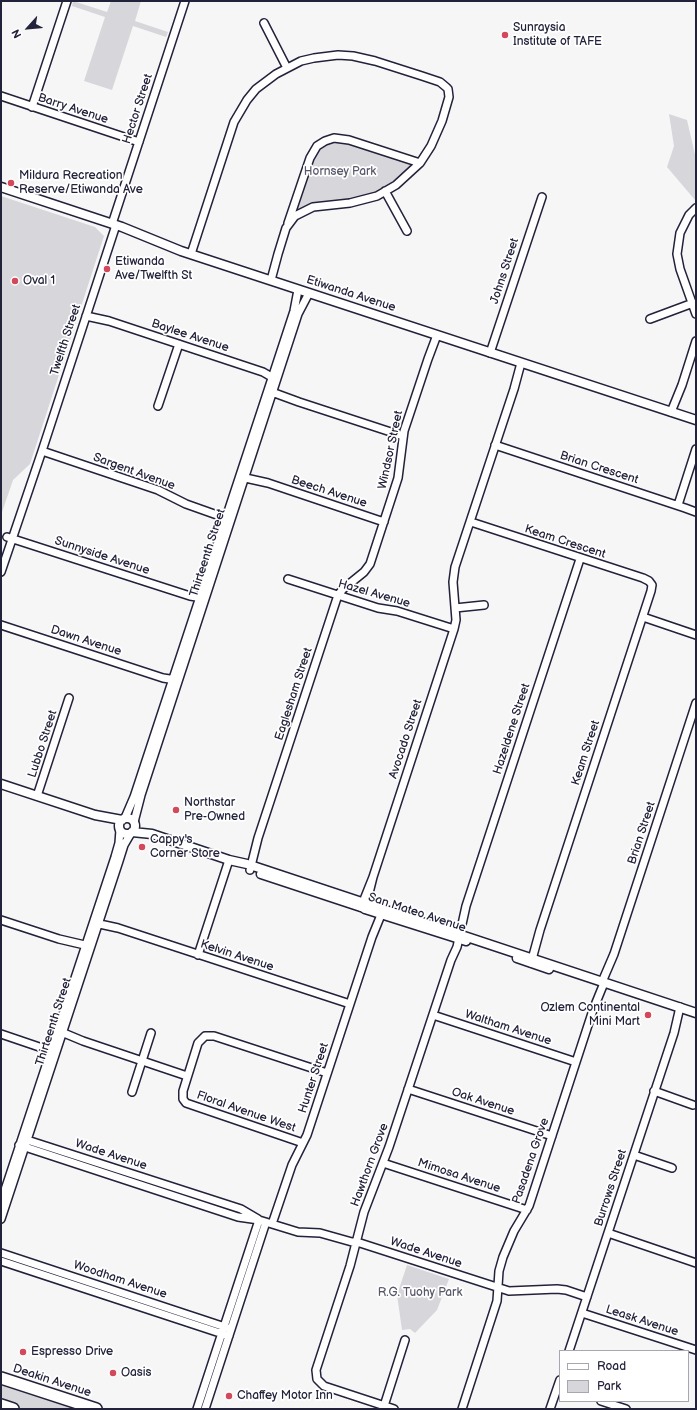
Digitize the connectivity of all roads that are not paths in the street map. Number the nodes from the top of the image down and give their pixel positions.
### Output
1 (67, 1) edge
2 (185, 1) edge
3 (264, 23) dead end
4 (287, 68) junction
5 (1, 96) edge
6 (32, 107) junction
7 (139, 142) junction
8 (420, 163) junction
9 (1, 187) edge
10 (385, 191) junction
11 (542, 197) dead end
12 (696, 208) edge
13 (696, 213) edge
14 (687, 221) junction
15 (114, 224) junction
16 (286, 228) junction
17 (407, 231) dead end
18 (191, 254) junction
19 (269, 280) junction
20 (298, 290) junction
21 (309, 293) junction
22 (693, 302) junction
23 (86, 314) junction
24 (696, 314) edge
25 (650, 319) dead end
26 (436, 335) junction
27 (696, 341) edge
28 (179, 344) junction
29 (490, 353) junction
30 (523, 363) junction
31 (275, 376) junction
32 (270, 393) junction
33 (158, 406) dead end
34 (674, 413) junction
35 (696, 420) edge
36 (403, 436) junction
37 (496, 445) junction
38 (696, 449) edge
39 (42, 451) junction
40 (243, 475) junction
41 (678, 505) junction
42 (696, 512) edge
43 (228, 518) junction
44 (384, 522) junction
45 (470, 522) junction
46 (9, 538) junction
47 (1, 556) edge
48 (580, 559) junction
49 (367, 568) joint
50 (1, 572) edge
51 (288, 579) dead end
52 (651, 583) joint
53 (338, 595) junction
54 (202, 600) junction
55 (484, 605) dead end
56 (455, 608) junction
57 (643, 617) junction
58 (1, 624) edge
59 (454, 629) junction
60 (696, 634) edge
61 (175, 682) junction
62 (69, 698) dead end
63 (696, 703) edge
64 (1, 784) edge
65 (37, 796) junction
66 (95, 815) junction
67 (124, 819) junction
68 (135, 823) junction
69 (120, 829) junction
70 (131, 833) junction
71 (152, 834) junction
72 (229, 860) junction
73 (249, 867) junction
74 (364, 905) junction
75 (381, 911) junction
76 (1, 920) edge
77 (96, 921) junction
78 (457, 936) junction
79 (87, 948) junction
80 (198, 955) junction
81 (530, 960) junction
82 (603, 982) junction
83 (350, 1004) junction
84 (682, 1008) junction
85 (696, 1013) edge
86 (433, 1015) junction
87 (151, 1033) dead end
88 (1, 1034) edge
89 (59, 1034) junction
90 (53, 1052) junction
91 (142, 1061) junction
92 (576, 1062) junction
93 (327, 1074) junction
94 (187, 1076) junction
95 (408, 1089) junction
96 (132, 1092) dead end
97 (654, 1092) junction
98 (693, 1105) dead end
99 (552, 1136) junction
100 (23, 1143) junction
101 (303, 1143) junction
102 (634, 1155) junction
103 (383, 1163) junction
104 (672, 1168) dead end
105 (1, 1202) edge
106 (527, 1210) junction
107 (1, 1219) edge
108 (266, 1222) junction
109 (608, 1233) junction
110 (356, 1243) junction
111 (1, 1253) edge
112 (1, 1261) edge
113 (696, 1263) edge
114 (498, 1288) junction
115 (587, 1297) junction
116 (582, 1312) junction
117 (227, 1331) junction
118 (405, 1340) dead end
119 (569, 1350) edge
120 (696, 1350) edge
121 (1, 1378) edge
122 (559, 1385) edge
123 (604, 1402) edge
124 (1, 1405) edge
125 (381, 1406) edge
126 (13, 1409) edge
127 (96, 1409) edge
128 (197, 1409) edge
129 (205, 1409) edge
130 (394, 1409) edge
131 (462, 1409) edge
132 (550, 1409) edge
133 (626, 1409) edge

1 - 6 street
2 - 7 street, Hector Street
3 - 4 street
4 - 8 street
4 - 18 street
5 - 6 street, Barry Avenue
6 - 7 street, Barry Avenue
7 - 15 street, Hector Street
8 - 10 street
8 - 16 street
9 - 15 street, Etiwanda Avenue
10 - 16 street
10 - 17 street
11 - 29 street, Johns Street
12 - 14 street
13 - 14 street
14 - 22 street
15 - 18 street, Etiwanda Avenue
15 - 23 street, Twelfth Street
16 - 19 street
18 - 19 street, Etiwanda Avenue
19 - 20 street, Etiwanda Avenue
20 - 21 street, Etiwanda Avenue
20 - 31 street, Thirteenth Street
21 - 26 street, Etiwanda Avenue
21 - 31 street, Thirteenth Street
22 - 24 street
22 - 25 street
23 - 28 street, Baylee Avenue
23 - 39 street, Twelfth Street
26 - 29 street, Etiwanda Avenue
26 - 36 street, Windsor Street
27 - 34 street
28 - 31 street, Baylee Avenue
28 - 33 street
29 - 30 street, Etiwanda Avenue
30 - 34 street, Etiwanda Avenue
30 - 37 street, Avocado Street
31 - 32 street, Thirteenth Street
32 - 36 street
32 - 40 street, Thirteenth Street
34 - 35 street, Etiwanda Avenue
36 - 44 street, Windsor Street
37 - 41 street, Brian Crescent
37 - 45 street, Avocado Street
38 - 41 street
39 - 43 street, Sargent Avenue
39 - 46 street, Twelfth Street
40 - 43 street, Thirteenth Street
40 - 44 street, Beech Avenue
41 - 42 street, Brian Crescent
43 - 54 street, Thirteenth Street
44 - 49 street, Windsor Street
45 - 48 street, Keam Crescent
45 - 56 street, Avocado Street
46 - 47 street, Twelfth Street
46 - 50 street, Twelfth Street
46 - 54 street, Sunnyside Avenue
48 - 52 street, Keam Crescent
48 - 78 street, Hazeldene Street
49 - 53 street, Eaglesham Street
51 - 53 street, Hazel Avenue
52 - 57 street, Keam Street
53 - 59 street, Hazel Avenue
53 - 73 street, Eaglesham Street
54 - 61 street, Thirteenth Street
55 - 56 street
56 - 59 street, Avocado Street
57 - 60 street
57 - 81 street, Keam Street
58 - 61 street, Dawn Avenue
59 - 74 street, Avocado Street
61 - 67 street, Thirteenth Street
61 - 68 street, Thirteenth Street
62 - 65 street, Lubbo Street
63 - 82 street, Brian Street
64 - 65 street
65 - 66 street
66 - 67 street
66 - 69 street
67 - 68 street
67 - 69 street
68 - 70 street
68 - 71 street, San Mateo Avenue
69 - 70 street
69 - 77 street, Thirteenth Street
70 - 71 street, San Mateo Avenue
70 - 77 street, Thirteenth Street
71 - 72 street, San Mateo Avenue
72 - 73 street, San Mateo Avenue
72 - 80 street
73 - 74 street, San Mateo Avenue
74 - 75 street, San Mateo Avenue
75 - 78 street, San Mateo Avenue
75 - 83 street, Hunter Street
76 - 79 street
77 - 79 street, Thirteenth Street
77 - 80 street, Kelvin Avenue
78 - 81 street, San Mateo Avenue
78 - 86 street, Hawthorn Grove
79 - 89 street, Thirteenth Street
80 - 83 street, Kelvin Avenue
81 - 82 street, San Mateo Avenue
82 - 84 street, San Mateo Avenue
82 - 92 street, Pasadena Grove
83 - 93 street, Hunter Street
84 - 85 street, San Mateo Avenue
84 - 97 street, Burrows Street
86 - 92 street, Waltham Avenue
86 - 95 street, Hawthorn Grove
87 - 91 street
88 - 90 street
89 - 90 street, Thirteenth Street
89 - 91 street
90 - 100 street, Thirteenth Street
91 - 94 street
91 - 96 street
92 - 99 street, Pasadena Grove
93 - 94 street, Floral Avenue West
93 - 101 street, Hunter Street
94 - 101 street, Floral Avenue West
95 - 99 street, Oak Avenue
95 - 103 street, Hawthorn Grove
97 - 98 street
97 - 102 street, Burrows Street
99 - 106 street, Pasadena Grove
100 - 105 street, Thirteenth Street
100 - 107 street, Thirteenth Street
100 - 108 street, Wade Avenue
101 - 108 street, Hunter Street
102 - 104 street
102 - 109 street, Burrows Street
103 - 106 street, Mimosa Avenue
103 - 110 street, Hawthorn Grove
106 - 114 street, Pasadena Grove
108 - 110 street, Wade Avenue
108 - 117 street, Hunter Street
109 - 113 street
109 - 115 street, Burrows Street
110 - 114 street, Wade Avenue
110 - 125 street, Hawthorn Grove
111 - 117 street, Woodham Avenue
112 - 117 street, Woodham Avenue
114 - 115 street, Wade Avenue
114 - 131 street, Pasadena Grove
115 - 116 street, Burrows Street
116 - 119 street, Burrows Street
116 - 120 street, Leask Avenue
117 - 128 street, Hunter Street
117 - 129 street, Hunter Street
118 - 125 street
121 - 127 highway, Deakin Avenue
122 - 132 street
123 - 133 street
124 - 126 highway
125 - 130 street

